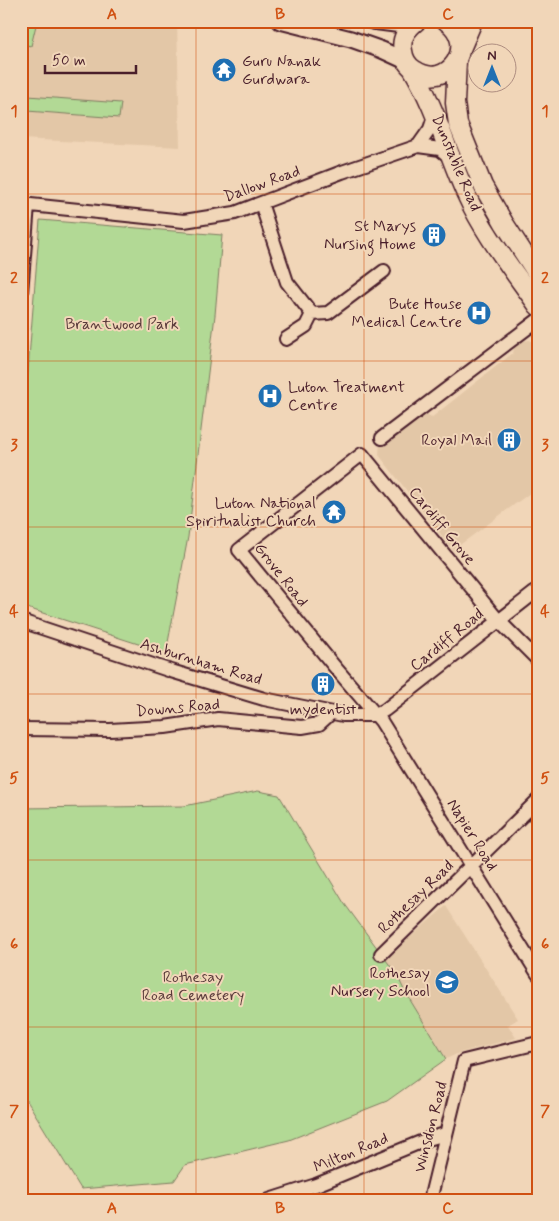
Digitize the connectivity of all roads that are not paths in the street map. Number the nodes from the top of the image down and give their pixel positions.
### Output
1 (280, 21) edge
2 (372, 21) edge
3 (446, 21) edge
4 (472, 21) edge
5 (301, 24) edge
6 (413, 24) edge
7 (459, 55) junction
8 (409, 65) junction
9 (435, 114) junction
10 (418, 146) junction
11 (451, 158) junction
12 (261, 203) junction
13 (24, 204) edge
14 (536, 270) edge
15 (384, 271) dead end
16 (21, 293) edge
17 (538, 306) edge
18 (312, 314) junction
19 (538, 320) edge
20 (286, 339) dead end
21 (382, 438) dead end
22 (362, 454) joint
23 (538, 590) edge
24 (498, 620) junction
25 (21, 621) edge
26 (538, 660) edge
27 (331, 713) junction
28 (376, 715) junction
29 (21, 729) edge
30 (538, 800) edge
31 (472, 865) junction
32 (381, 954) dead end
33 (538, 974) edge
34 (538, 1043) edge
35 (445, 1134) junction
36 (269, 1200) edge
37 (430, 1200) edge

1 - 5 main road
2 - 6 main road
3 - 7 highway
4 - 7 highway
5 - 8 main road
6 - 8 highway
7 - 8 highway
7 - 14 highway, Dunstable Road
8 - 9 highway, Dunstable Road
9 - 10 street
9 - 11 highway, Dunstable Road
10 - 11 street, Dallow Road
10 - 12 street, Dallow Road
11 - 17 highway, Dunstable Road
12 - 13 street, Dallow Road
12 - 18 street
13 - 16 street
15 - 18 street
18 - 20 street
19 - 21 street
22 - 24 street, Cardiff Grove
22 - 28 street, Grove Road
23 - 24 street, Cardiff Road
24 - 26 street, Cardiff Grove
24 - 28 street, Cardiff Road
25 - 27 street, Ashburnham Road
27 - 28 street, Ashburnham Road
27 - 29 street, Downs Road
28 - 31 street, Napier Road
30 - 31 street, Rothesay Road
31 - 32 street, Rothesay Road
31 - 33 street, Napier Road
34 - 35 street, Winsdon Road
35 - 36 street, Milton Road
35 - 37 street, Winsdon Road

